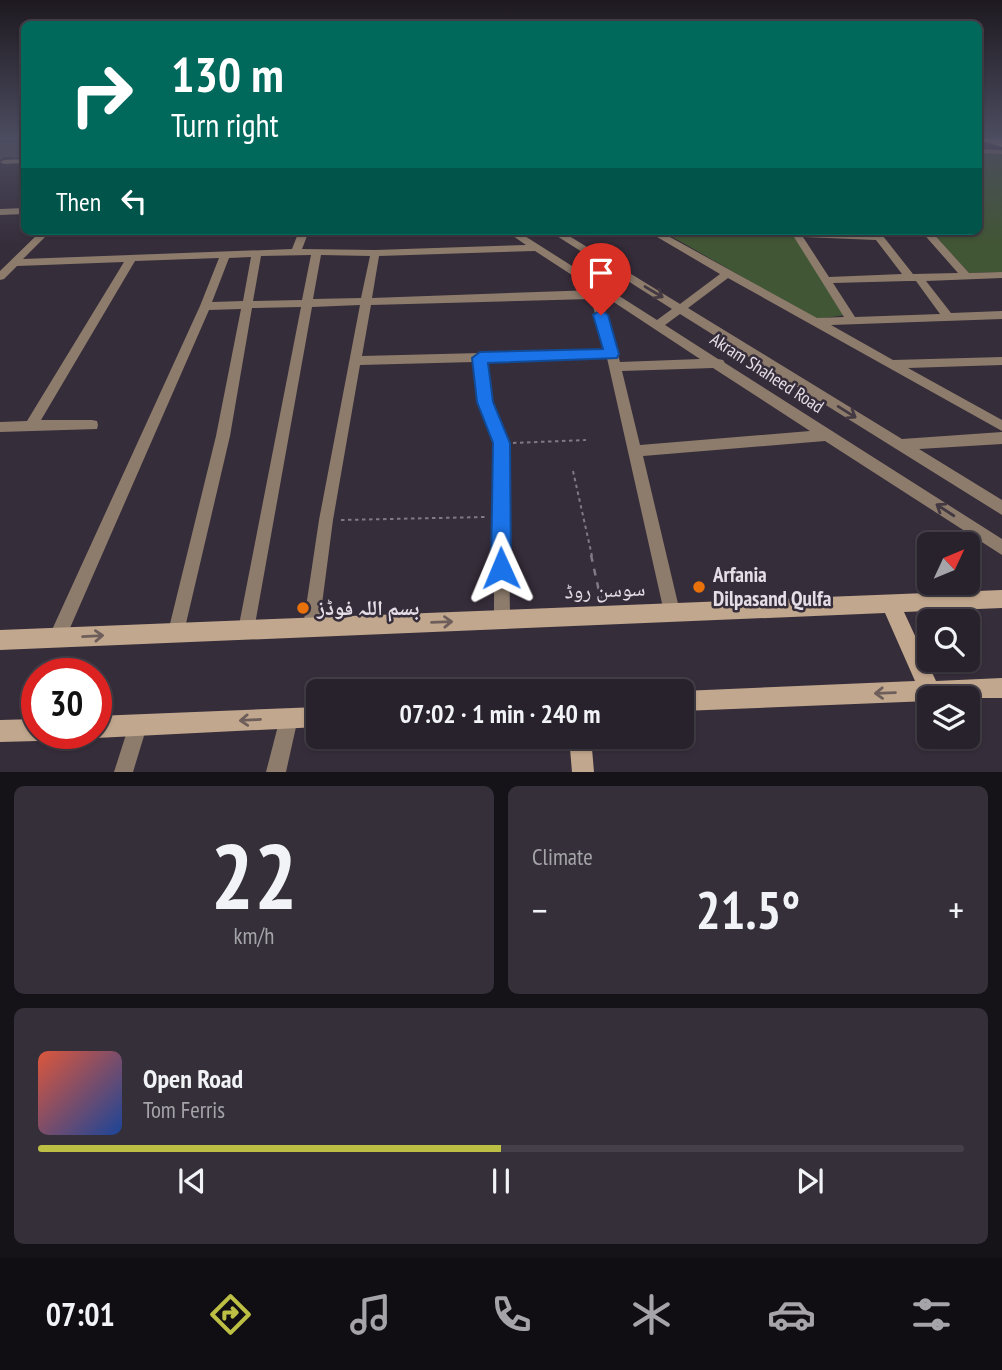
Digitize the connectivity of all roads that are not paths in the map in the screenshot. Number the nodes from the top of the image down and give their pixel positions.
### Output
1 (21, 211) edge
2 (0, 212) edge
3 (42, 235) edge
4 (302, 235) edge
5 (517, 235) edge
6 (561, 235) edge
7 (659, 235) edge
8 (797, 235) edge
9 (878, 235) edge
10 (930, 235) edge
11 (538, 248) junction
12 (296, 252) junction
13 (257, 253) junction
14 (375, 253) junction
15 (316, 254) junction
16 (225, 255) junction
17 (131, 260) junction
18 (14, 263) junction
19 (728, 273) junction
20 (1002, 275) edge
21 (966, 276) junction
22 (0, 277) edge
23 (914, 278) junction
24 (826, 280) junction
25 (598, 293) junction
26 (306, 301) junction
27 (366, 301) junction
28 (247, 303) junction
29 (205, 306) junction
30 (681, 308) junction
31 (1002, 315) edge
32 (948, 317) junction
33 (851, 319) junction
34 (817, 323) junction
35 (658, 326) junction
36 (480, 358) junction
37 (355, 361) junction
38 (613, 361) junction
39 (1002, 361) edge
40 (719, 363) junction
41 (893, 365) junction
42 (92, 425) dead end
43 (31, 426) junction
44 (1002, 426) edge
45 (0, 427) edge
46 (830, 435) junction
47 (1002, 438) edge
48 (900, 445) junction
49 (635, 451) junction
50 (1002, 508) edge
51 (1002, 548) edge
52 (1002, 599) edge
53 (890, 603) junction
54 (672, 612) junction
55 (502, 619) junction
56 (311, 627) junction
57 (246, 630) junction
58 (176, 632) junction
59 (57, 638) junction
60 (0, 640) edge
61 (928, 686) edge
62 (1002, 688) edge
63 (980, 689) edge
64 (917, 692) edge
65 (694, 701) edge
66 (306, 717) edge
67 (289, 718) junction
68 (138, 726) junction
69 (112, 727) edge
70 (21, 730) edge
71 (0, 731) edge
72 (581, 749) edge
73 (123, 772) edge
74 (276, 772) edge
75 (583, 772) edge

1 - 2 street
3 - 18 street
4 - 12 street
5 - 11 street, Akram Shaheed Road
6 -> 30 street, Akram Shaheed Road
7 - 19 street
8 - 24 street
9 - 23 street
10 - 21 street
11 - 14 street
11 - 25 street, Akram Shaheed Road
12 - 13 street
12 - 15 street
13 - 16 street
13 - 28 street
14 - 15 street
14 - 27 street
15 - 26 street
16 - 17 street
16 - 29 street
17 - 18 street
17 - 43 street
18 - 22 street
19 - 30 street
19 - 34 street
20 - 21 street
21 - 23 street
23 - 24 street
23 - 32 street
24 - 33 street
25 - 27 street
25 - 35 street, Akram Shaheed Road
25 - 38 street
26 - 27 street
26 - 28 street
26 - 57 street
27 - 37 street
28 - 29 street
28 - 58 street
29 - 59 street
30 - 35 street
30 -> 48 street, Akram Shaheed Road
31 - 32 street
32 - 33 street
33 - 34 street
34 - 41 street
35 - 40 street, Akram Shaheed Road
36 - 37 street
36 - 38 street
36 - 55 street
37 - 56 street
38 - 40 street
38 - 49 street
39 - 41 street
40 - 46 street, Akram Shaheed Road
41 - 44 street
42 - 43 street
43 - 45 street
46 - 49 street
51 -> 46 street, Akram Shaheed Road
47 - 48 street
48 - 50 street, Akram Shaheed Road
49 - 54 street
52 - 53 street, سوسن روڈ
53 - 54 street, سوسن روڈ
53 - 61 street
54 - 55 street, سوسن روڈ
56 -> 55 street, سوسن روڈ
56 - 57 street, سوسن روڈ
57 - 58 street, سوسن روڈ
59 -> 58 street, سوسن روڈ
59 - 60 street, سوسن روڈ
62 - 63 street
64 -> 65 street
66 - 67 street
67 -> 68 street
67 - 74 street
68 - 69 street
68 - 73 street
70 - 71 street
72 - 75 street

